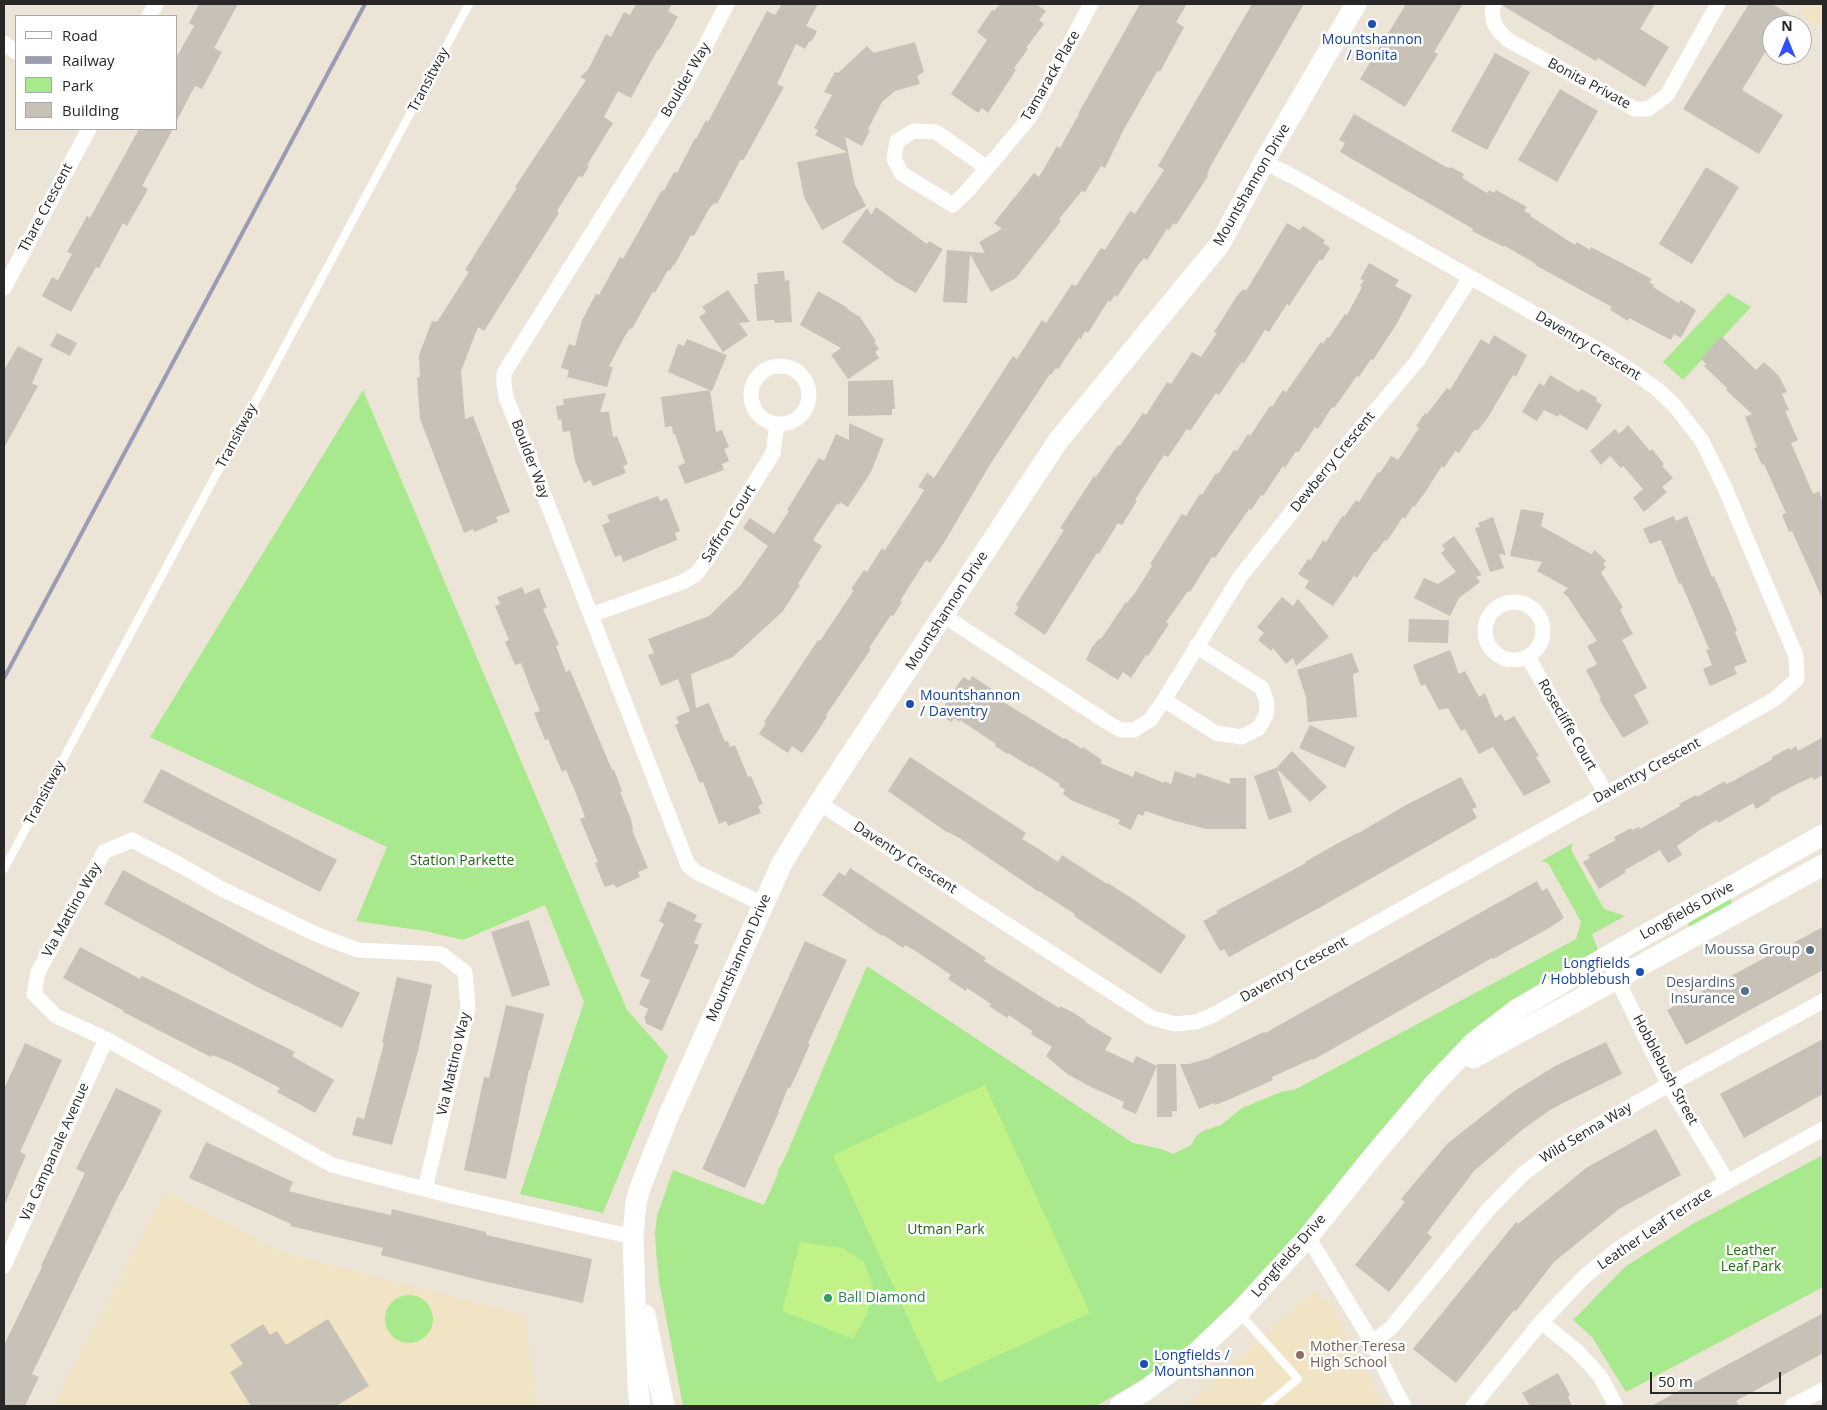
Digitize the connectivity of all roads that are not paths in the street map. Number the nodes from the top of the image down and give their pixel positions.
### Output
1 (156, 4) edge
2 (469, 4) edge
3 (727, 4) edge
4 (1091, 4) edge
5 (1356, 4) edge
6 (1494, 4) edge
7 (1718, 4) edge
8 (150, 15) edge
9 (4, 43) edge
10 (15, 51) edge
11 (87, 130) edge
12 (1264, 162) junction
13 (987, 168) junction
14 (1470, 278) junction
15 (5, 282) edge
16 (777, 424) dead end
17 (591, 615) junction
18 (944, 616) junction
19 (1196, 646) junction
20 (1528, 657) dead end
21 (1164, 700) junction
22 (1606, 794) junction
23 (819, 803) junction
24 (1823, 835) edge
25 (1823, 865) edge
26 (4, 869) edge
27 (764, 904) junction
28 (1606, 957) junction
29 (1617, 978) junction
30 (1823, 1001) edge
31 (106, 1039) junction
32 (1435, 1083) junction
33 (1669, 1085) junction
34 (1823, 1128) edge
35 (1727, 1181) junction
36 (425, 1189) junction
37 (633, 1237) junction
38 (1308, 1237) junction
39 (4, 1266) edge
40 (634, 1266) junction
41 (1238, 1313) junction
42 (1542, 1322) junction
43 (1372, 1342) junction
44 (1823, 1390) edge
45 (640, 1406) edge
46 (664, 1406) edge
47 (1120, 1406) edge
48 (1265, 1406) edge
49 (1404, 1406) edge
50 (1473, 1406) edge
51 (1616, 1406) edge
52 (1792, 1406) edge

1 - 8 street
2 - 26 lane, Transitway
3 - 17 street, Boulder Way
4 - 13 street, Tamarack Place
5 - 12 street, Mountshannon Drive
6 - 7 street, Bonita Private
9 - 10 street
11 - 15 street, Thare Crescent
12 - 14 street, Daventry Crescent
12 - 18 street, Mountshannon Drive
13 - 13 street, Tamarack Place
14 - 19 street, Dewberry Crescent
14 - 22 street, Daventry Crescent
16 - 17 street, Saffron Court
17 - 27 street, Boulder Way
18 - 21 street, Dewberry Crescent
18 - 23 street, Mountshannon Drive
19 - 21 street, Dewberry Crescent
19 - 21 street
20 - 22 street, Rosecliffe Court
22 - 23 street, Daventry Crescent
23 - 27 street, Mountshannon Drive
24 - 28 street, Longfields Drive
25 - 29 street, Longfields Drive
27 - 37 street, Mountshannon Drive
28 - 29 street, Hobblebush Street
28 - 32 street, Longfields Drive
29 - 32 street, Longfields Drive
29 - 33 street, Hobblebush Street
30 - 33 street, Wild Senna Way
31 - 36 street, Via Mattino Way
31 - 36 street, Via Mattino Way
31 - 39 street, Via Campanale Avenue
32 - 38 street, Longfields Drive
33 - 35 street, Hobblebush Street
33 - 43 street, Wild Senna Way
34 - 35 street, Leather Leaf Terrace
35 - 42 street, Leather Leaf Terrace
36 - 37 street, Via Mattino Way
37 - 40 street, Mountshannon Drive
38 - 41 street, Longfields Drive
38 - 43 street
40 - 45 street, Mountshannon Drive
40 - 46 street, Mountshannon Drive
41 - 47 street, Longfields Drive
41 - 48 lane
42 - 50 street, Leather Leaf Terrace
42 - 51 street
43 - 49 street
44 - 52 street

